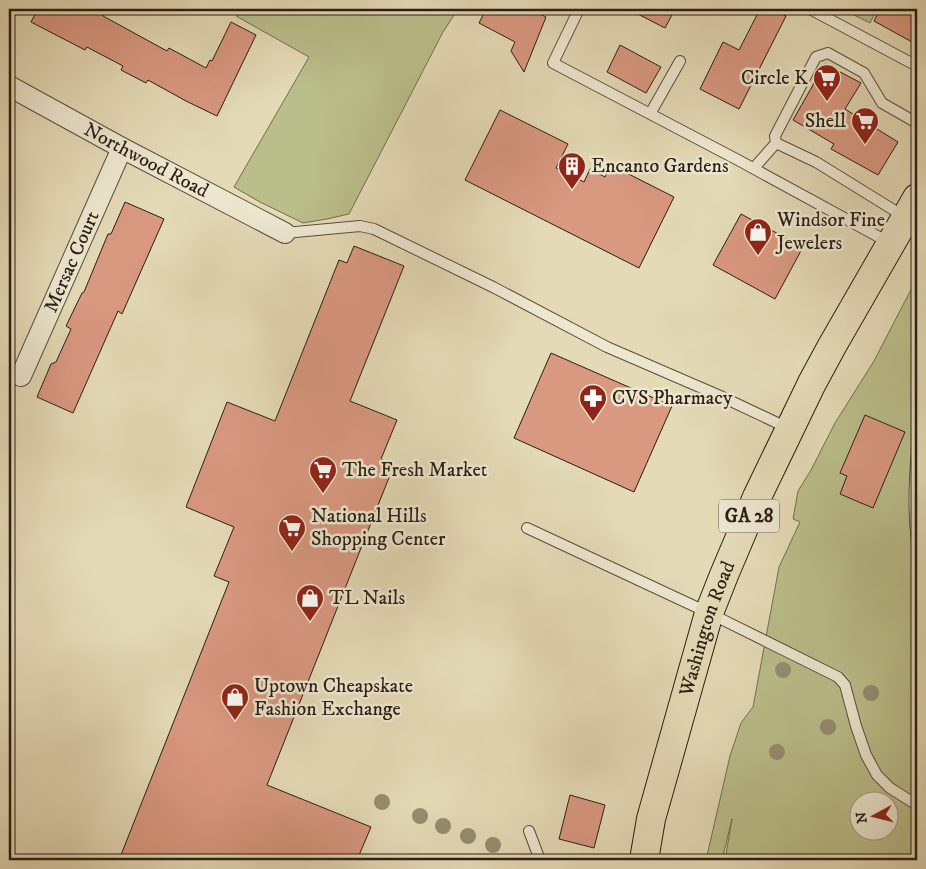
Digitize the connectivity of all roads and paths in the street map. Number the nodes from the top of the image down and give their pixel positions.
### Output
1 (579, 9) edge
2 (810, 9) edge
3 (680, 62) dead end
4 (917, 66) edge
5 (9, 86) edge
6 (650, 114) junction
7 (917, 123) edge
8 (776, 143) junction
9 (122, 148) junction
10 (754, 168) junction
11 (912, 208) edge
12 (284, 233) joint
13 (891, 244) junction
14 (21, 376) dead end
15 (789, 428) junction
16 (917, 452) edge
17 (527, 528) dead end
18 (917, 542) edge
19 (709, 613) junction
20 (917, 805) edge
21 (529, 832) dead end
22 (540, 860) edge
23 (644, 860) edge

1 - 6 lane
2 - 4 lane
3 - 6 lane
5 - 9 street, Northwood Road
6 - 10 lane
7 - 8 lane
8 - 10 lane
8 - 11 lane
9 - 12 street, Northwood Road
9 - 14 street, Mersac Court
10 - 13 lane
11 - 13 main road, Washington Road / GA 28
12 - 15 lane
13 - 15 main road, Washington Road / GA 28
15 - 19 main road, Washington Road / GA 28
16 - 18 lane
17 - 19 lane
19 - 20 lane
19 - 23 main road, Washington Road / GA 28
21 - 22 lane

